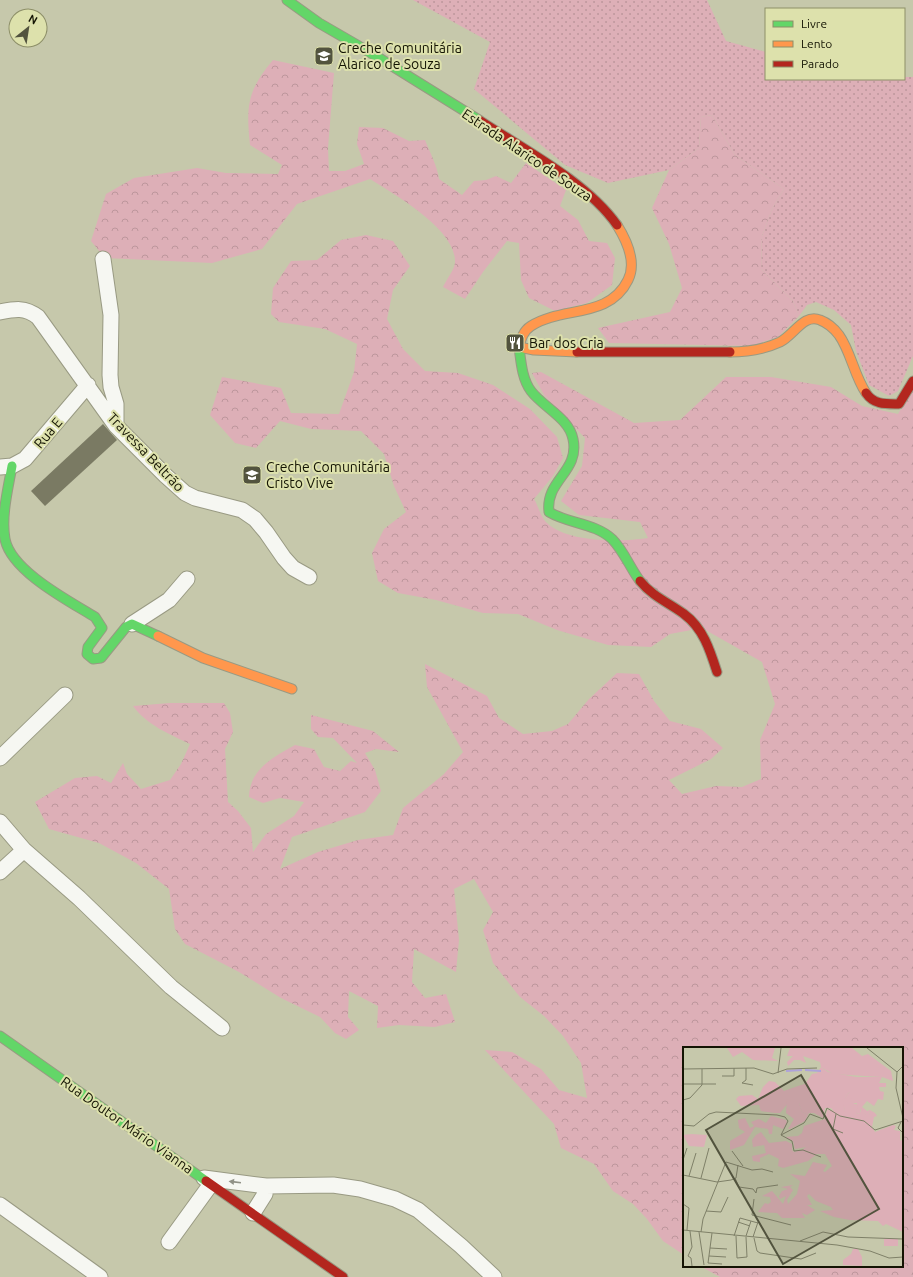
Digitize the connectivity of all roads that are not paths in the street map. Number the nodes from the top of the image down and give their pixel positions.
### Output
1 (287, 0) edge
2 (103, 259) dead end
3 (0, 312) edge
4 (519, 347) junction
5 (913, 381) edge
6 (88, 385) junction
7 (116, 426) junction
8 (6, 466) edge
9 (309, 577) dead end
10 (187, 579) dead end
11 (132, 624) junction
12 (717, 672) dead end
13 (292, 689) dead end
14 (65, 695) dead end
15 (0, 758) edge
16 (0, 822) edge
17 (24, 850) junction
18 (0, 872) edge
19 (222, 1028) dead end
20 (0, 1036) edge
21 (207, 1181) junction
22 (266, 1186) junction
23 (0, 1205) edge
24 (254, 1213) junction
25 (169, 1242) dead end
26 (100, 1277) edge
27 (342, 1277) edge
28 (494, 1277) edge

1 - 4 street, Estrada Alarico de Souza
2 - 7 street
3 - 6 street, Travessa Beltrão
4 - 5 street
4 - 12 street
6 - 7 street, Travessa Beltrão
6 - 8 street, Rua E
7 - 9 street, Travessa Beltrão
8 - 11 street
10 - 11 street
11 - 13 street
14 - 15 street
16 - 17 street
17 - 18 street
17 - 19 street
20 - 21 street, Rua Doutor Mário Vianna
22 -> 21 street
21 - 24 street, Rua Doutor Mário Vianna
21 - 25 street
22 - 24 street
22 - 28 street
23 - 26 street
24 - 27 street, Rua Doutor Mário Vianna

